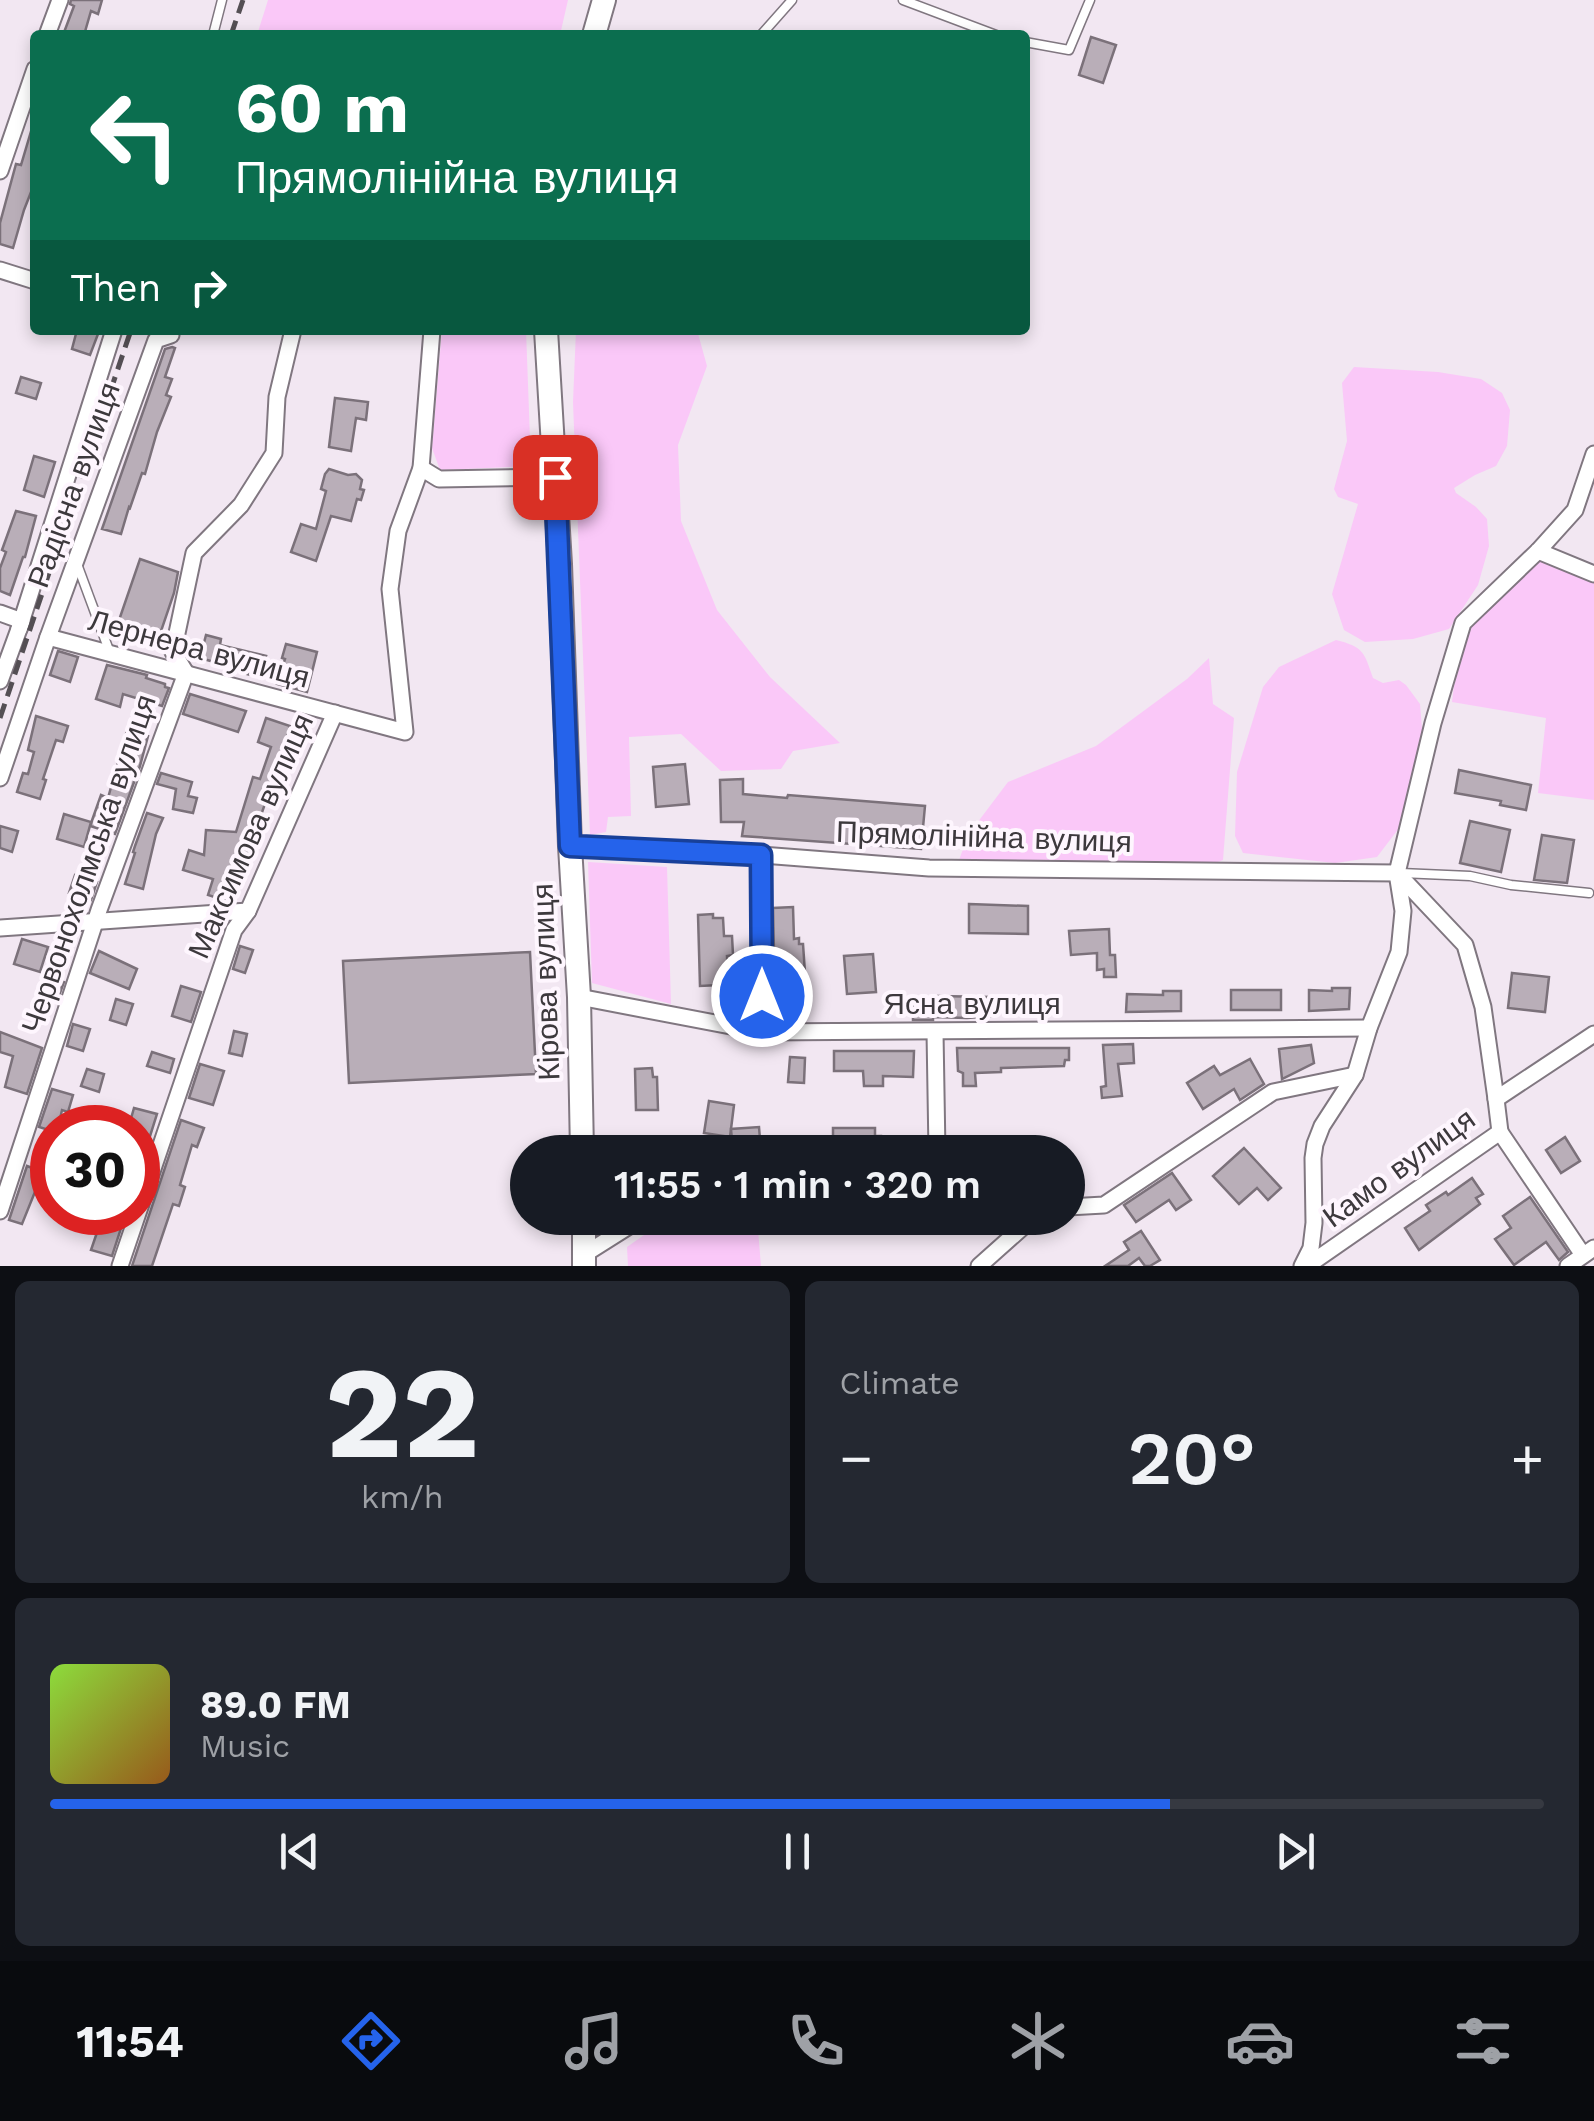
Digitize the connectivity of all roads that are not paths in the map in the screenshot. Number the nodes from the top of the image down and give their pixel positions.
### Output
1 (60, 0) edge
2 (222, 0) edge
3 (604, 0) edge
4 (792, 0) edge
5 (903, 0) edge
6 (1090, 0) edge
7 (49, 30) edge
8 (214, 30) edge
9 (595, 30) edge
10 (765, 30) edge
11 (983, 30) edge
12 (1030, 43) edge
13 (30, 84) edge
14 (0, 171) edge
15 (0, 270) edge
16 (30, 279) edge
17 (112, 335) edge
18 (171, 335) dead end
19 (292, 335) edge
20 (432, 335) edge
21 (546, 335) edge
22 (1594, 454) edge
23 (422, 468) junction
24 (555, 477) junction
25 (1538, 551) junction
26 (76, 562) junction
27 (1594, 574) edge
28 (0, 613) edge
29 (20, 625) junction
30 (48, 637) junction
31 (110, 653) junction
32 (186, 673) junction
33 (0, 681) edge
34 (335, 714) junction
35 (0, 778) edge
36 (570, 846) junction
37 (761, 855) junction
38 (1396, 873) junction
39 (1588, 893) dead end
40 (248, 910) junction
41 (96, 921) junction
42 (0, 928) edge
43 (579, 997) junction
44 (1369, 1028) junction
45 (762, 1032) junction
46 (935, 1032) junction
47 (1594, 1034) edge
48 (1355, 1075) junction
49 (1496, 1098) junction
50 (1500, 1132) junction
51 (582, 1135) edge
52 (937, 1135) edge
53 (1085, 1206) edge
54 (0, 1211) edge
55 (619, 1235) edge
56 (1014, 1235) edge
57 (1589, 1252) edge
58 (584, 1260) edge
59 (120, 1266) edge
60 (979, 1266) edge
61 (1304, 1266) edge
62 (1568, 1266) edge

1 - 7 street
2 - 8 lane
3 - 9 main road
4 - 10 lane
5 - 11 lane
6 - 12 lane
13 - 14 street
15 - 16 street
17 - 29 street, Радісна вулиця
18 - 26 street, Радісна вулиця
19 - 32 street, Червонохолмська вулиця
20 - 23 street, Максимова вулиця
21 - 24 main road, Кірова вулиця
22 - 25 street
23 - 24 street
23 - 34 street, Максимова вулиця
24 - 36 main road, Кірова вулиця
25 - 27 street
25 - 38 street
26 - 30 street, Радісна вулиця
26 - 31 lane
28 - 29 street
29 - 33 street, Радісна вулиця
30 - 31 street, Лернера вулиця
30 - 35 street, Радісна вулиця
31 - 32 street, Лернера вулиця
32 - 34 street, Лернера вулиця
32 - 41 street, Червонохолмська вулиця
34 - 40 street, Максимова вулиця
36 - 37 street, Прямолінійна вулиця
36 - 43 main road, Кірова вулиця
37 - 38 street, Прямолінійна вулиця
37 - 45 street
38 - 39 lane
38 - 44 street
38 - 49 street
40 - 41 street
40 - 59 street, Максимова вулиця
41 - 42 street
41 - 54 street, Червонохолмська вулиця
43 - 45 street, Ясна вулиця
43 - 51 main road, Кірова вулиця
44 - 46 street, Ясна вулиця
44 - 48 street
45 - 46 street, Ясна вулиця
46 - 52 street
47 - 49 street, Камо вулиця
48 - 53 street
48 - 61 street
49 - 50 street, Камо вулиця
50 - 57 street
50 - 61 street, Камо вулиця
55 - 58 street
56 - 60 street
57 - 62 street

